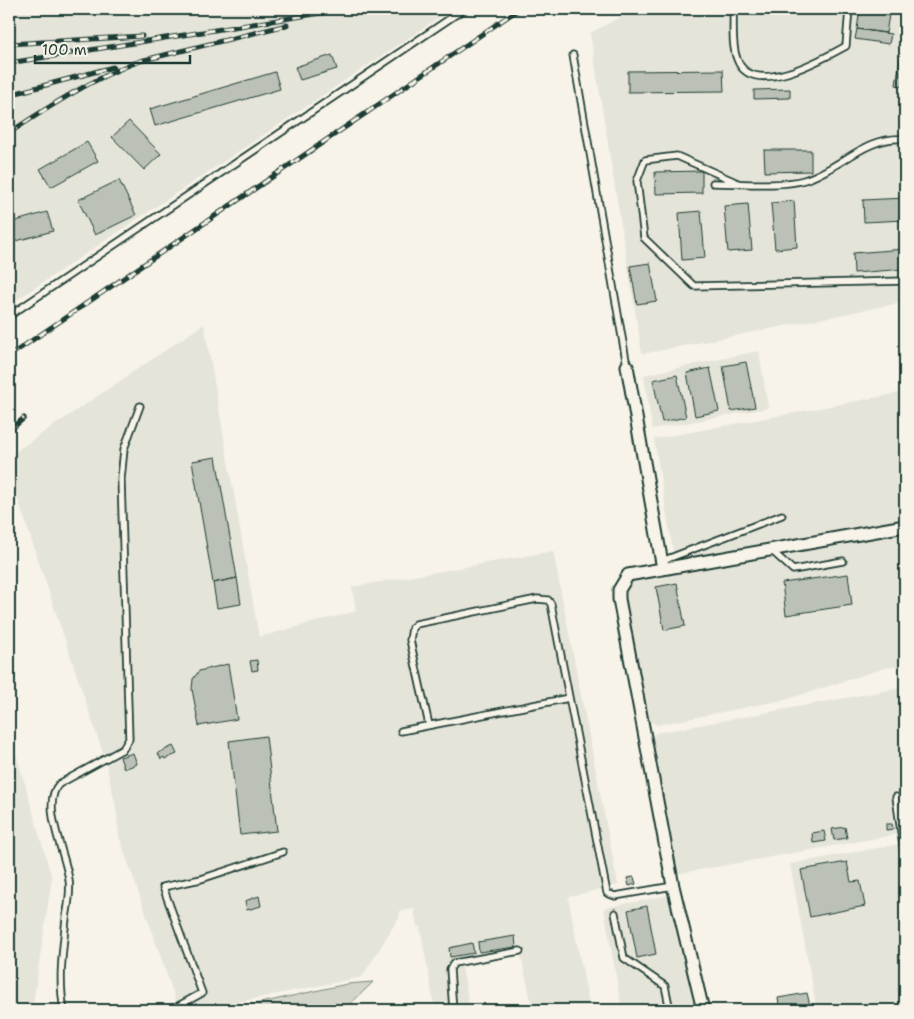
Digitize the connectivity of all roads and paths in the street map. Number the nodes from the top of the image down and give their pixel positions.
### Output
1 (464, 9) edge
2 (733, 9) edge
3 (849, 9) edge
4 (573, 55) dead end
5 (905, 139) edge
6 (713, 183) dead end
7 (738, 183) junction
8 (905, 281) edge
9 (9, 316) edge
10 (627, 366) joint
11 (140, 406) dead end
12 (782, 515) dead end
13 (899, 527) dead end
14 (772, 551) junction
15 (844, 561) dead end
16 (663, 565) junction
17 (569, 698) junction
18 (429, 725) junction
19 (401, 731) dead end
20 (896, 797) dead end
21 (283, 852) dead end
22 (905, 860) edge
23 (673, 886) junction
24 (615, 913) dead end
25 (520, 951) dead end
26 (64, 1010) edge
27 (171, 1010) edge
28 (453, 1010) edge
29 (670, 1010) edge
30 (703, 1010) edge

1 - 9 lane
2 - 3 lane
4 - 10 lane
5 - 7 lane
6 - 7 lane
7 - 8 lane
10 - 16 street
11 - 26 lane
12 - 16 lane
13 - 14 street
14 - 15 lane
14 - 16 street
16 - 23 street
17 - 18 lane
17 - 18 lane
17 - 23 lane
18 - 19 lane
20 - 22 lane
21 - 27 lane
23 - 30 street
24 - 29 lane
25 - 28 lane

